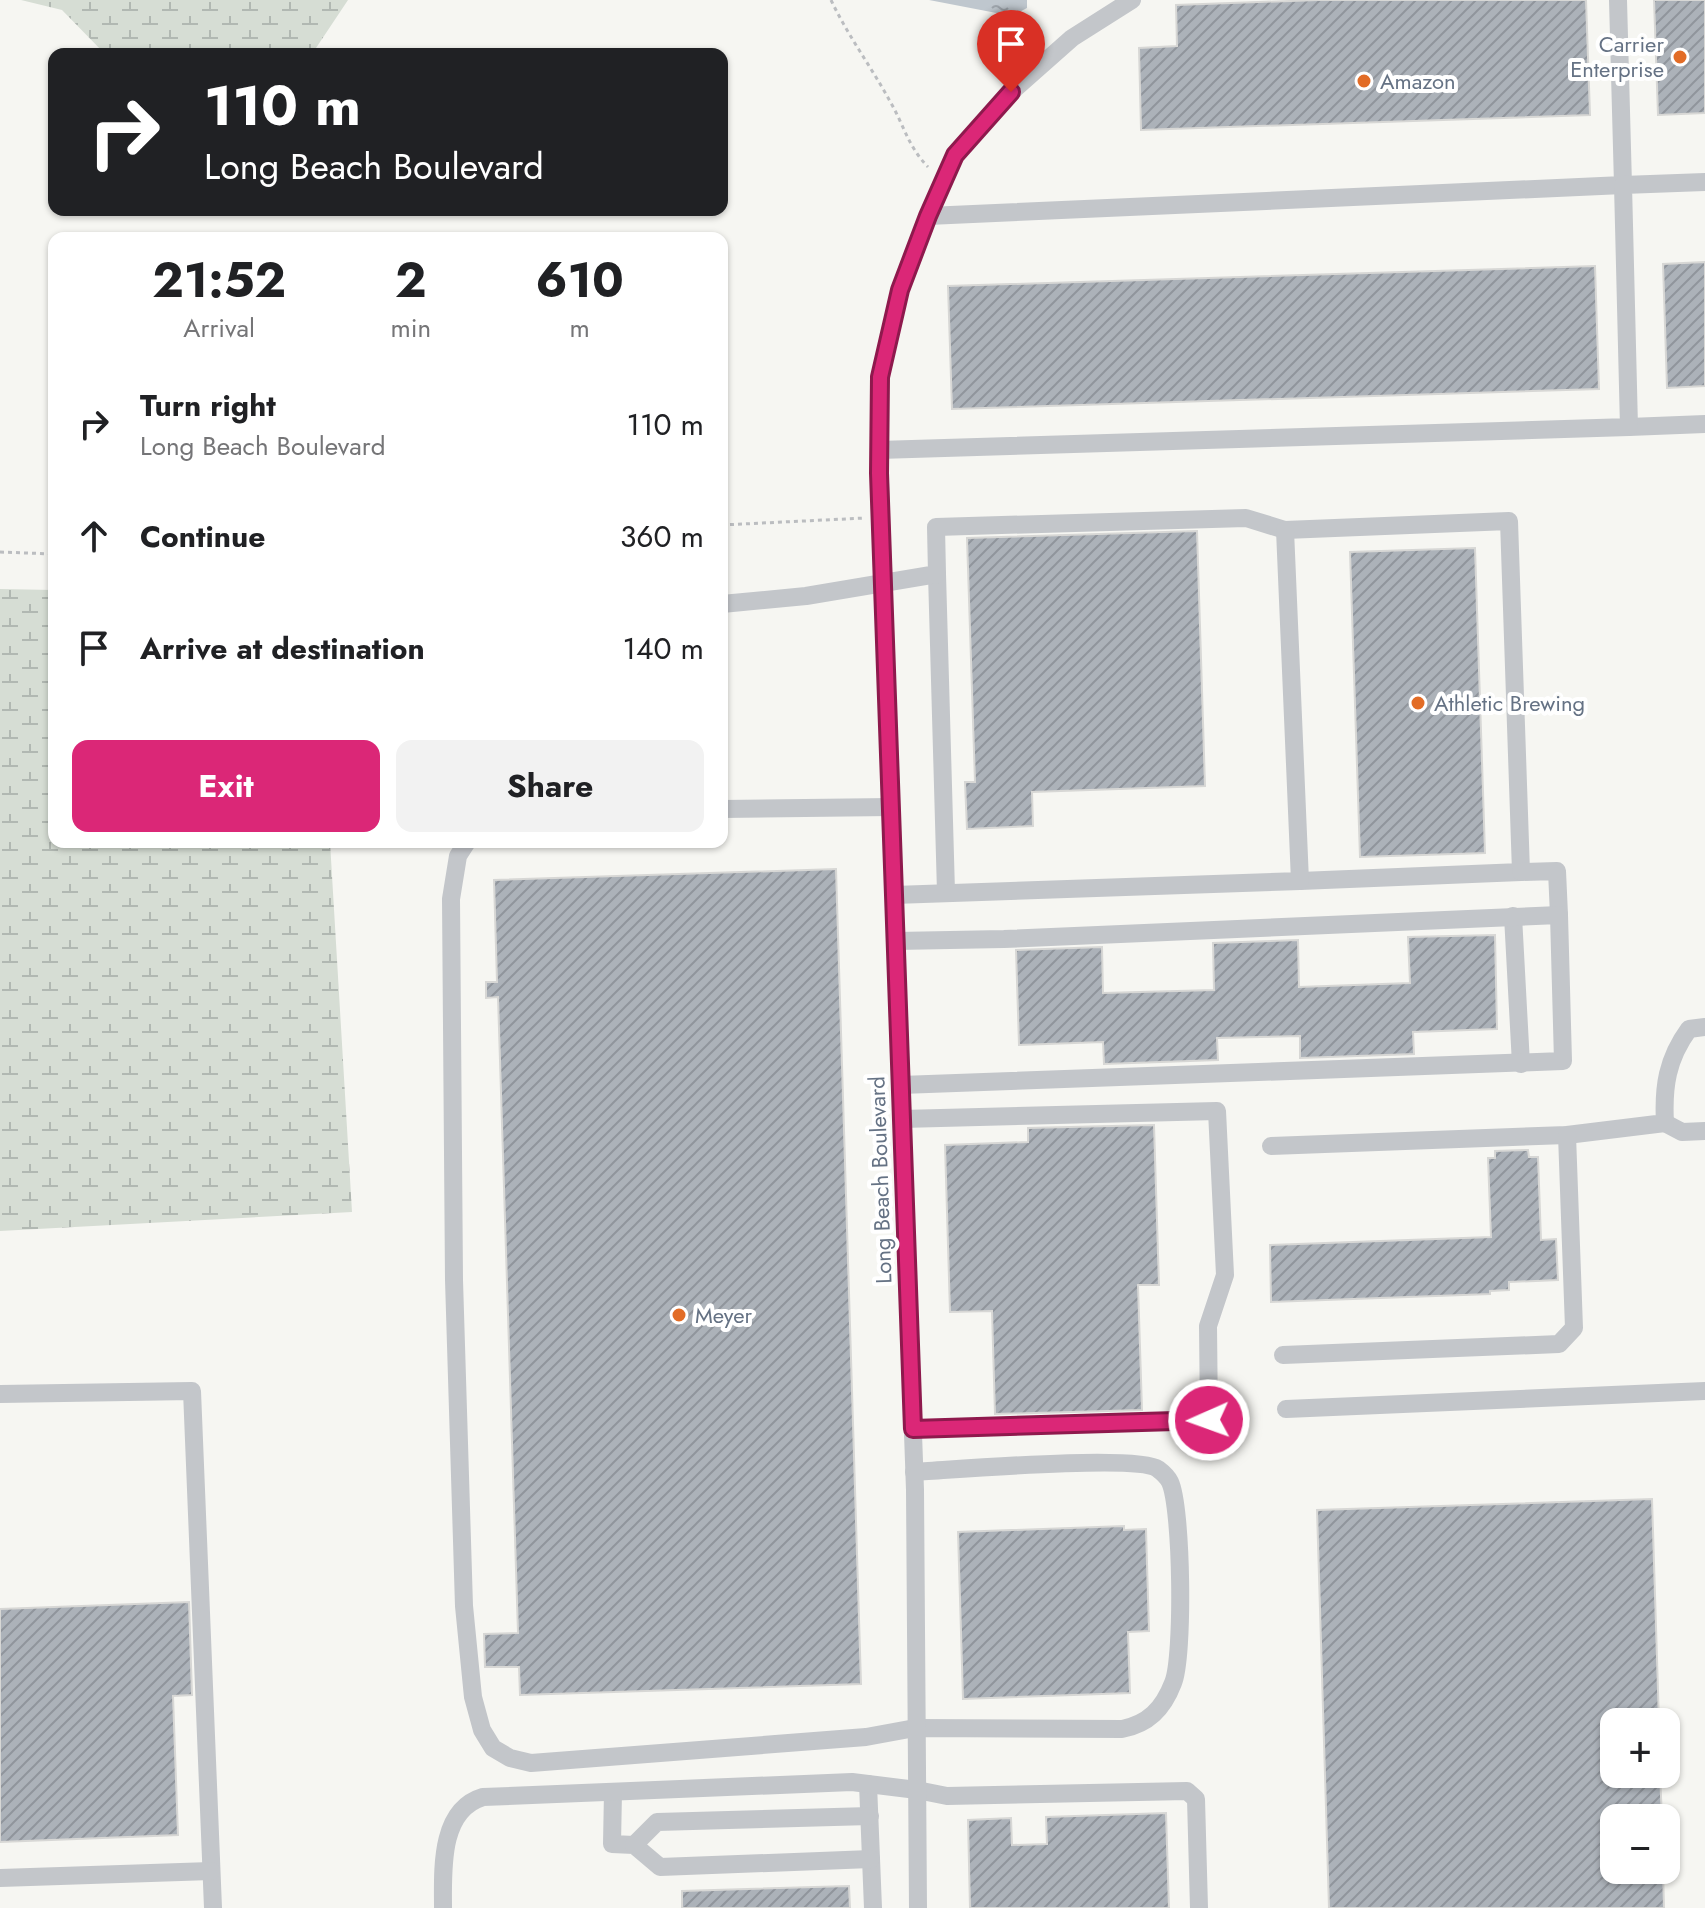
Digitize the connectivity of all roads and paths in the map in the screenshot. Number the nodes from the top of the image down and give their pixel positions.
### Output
1 (831, 0) edge
2 (1132, 0) edge
3 (1618, 0) edge
4 (946, 175) junction
5 (1705, 182) edge
6 (1623, 185) junction
7 (928, 216) junction
8 (1705, 424) edge
9 (1629, 427) junction
10 (879, 450) junction
11 (881, 517) junction
12 (728, 525) edge
13 (1285, 530) junction
14 (0, 552) edge
15 (48, 554) edge
16 (937, 574) junction
17 (883, 581) junction
18 (728, 603) edge
19 (891, 807) junction
20 (728, 809) edge
21 (463, 848) edge
22 (1521, 872) junction
23 (1300, 881) junction
24 (946, 892) junction
25 (894, 895) junction
26 (1559, 915) junction
27 (1513, 916) junction
28 (896, 941) junction
29 (1705, 1027) edge
30 (1521, 1064) junction
31 (901, 1085) junction
32 (902, 1119) junction
33 (1665, 1123) junction
34 (1705, 1131) edge
35 (1567, 1135) junction
36 (1271, 1146) dead end
37 (1283, 1355) dead end
38 (1705, 1391) edge
39 (0, 1394) edge
40 (1286, 1409) dead end
41 (913, 1429) junction
42 (914, 1472) junction
43 (915, 1728) junction
44 (868, 1784) junction
45 (917, 1790) junction
46 (613, 1792) junction
47 (870, 1816) junction
48 (634, 1845) junction
49 (871, 1859) junction
50 (211, 1871) junction
51 (0, 1878) edge
52 (213, 1908) edge
53 (443, 1908) edge
54 (873, 1908) edge
55 (918, 1908) edge
56 (1199, 1908) edge

1 - 4 path
2 - 4 street, Long Beach Boulevard
3 - 6 street
4 - 7 street, Long Beach Boulevard
5 - 6 street
6 - 7 street
6 - 9 street
7 - 10 street, Long Beach Boulevard
8 - 9 street
9 - 10 street
10 - 11 street, Long Beach Boulevard
11 - 12 path
11 - 17 street, Long Beach Boulevard
13 - 16 street
13 - 22 street
13 - 23 street
14 - 15 path
16 - 17 street
16 - 24 street
17 - 18 street
17 - 19 street, Long Beach Boulevard
19 - 20 street
19 - 25 street, Long Beach Boulevard
21 - 43 street
22 - 23 street
22 - 26 street
23 - 24 street
24 - 25 street
25 - 28 street, Long Beach Boulevard
26 - 27 street
26 - 30 street
27 - 28 street
27 - 30 street
28 - 31 street, Long Beach Boulevard
29 - 33 street
30 - 31 street
31 - 32 street, Long Beach Boulevard
32 - 41 street, Long Beach Boulevard
32 - 41 street
33 - 34 street
33 - 35 street
35 - 36 street
35 - 37 street
38 - 40 street
39 - 50 street
41 - 42 street, Long Beach Boulevard
42 - 43 street, Long Beach Boulevard
42 - 43 street
43 - 45 street, Long Beach Boulevard
44 - 45 street
44 - 46 street
44 - 47 street
45 - 55 street, Long Beach Boulevard
45 - 56 street
46 - 48 street
46 - 53 street
47 - 48 street
47 - 49 street
48 - 49 street
49 - 54 street
50 - 51 street
50 - 52 street

